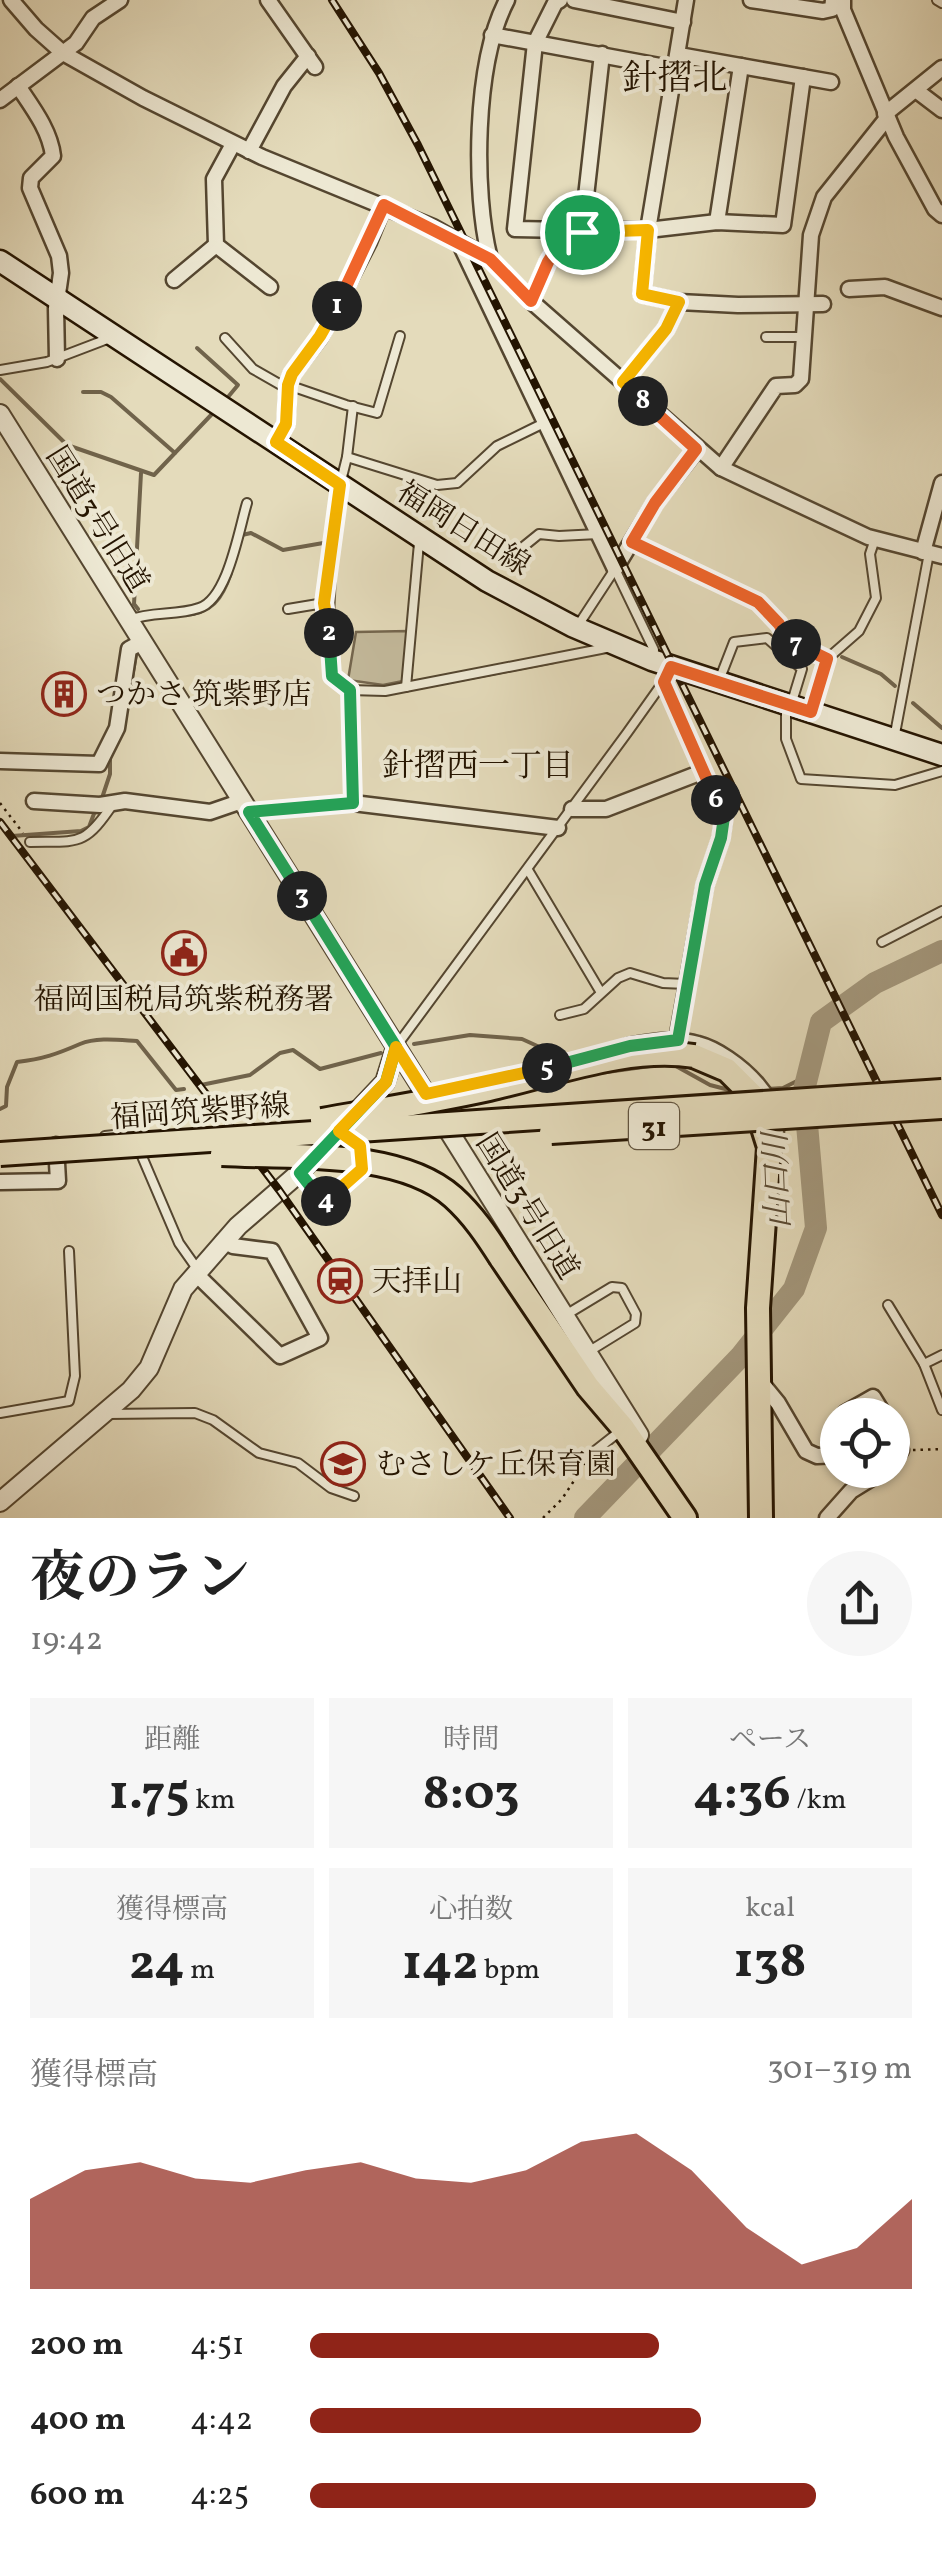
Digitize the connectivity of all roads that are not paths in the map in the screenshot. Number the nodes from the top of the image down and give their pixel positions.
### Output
1 (11, 0) edge
2 (120, 0) edge
3 (268, 0) edge
4 (507, 0) edge
5 (560, 0) edge
6 (574, 0) edge
7 (686, 0) edge
8 (751, 0) edge
9 (833, 0) edge
10 (843, 0) edge
11 (683, 22) junction
12 (492, 35) junction
13 (534, 43) junction
14 (63, 53) junction
15 (602, 54) junction
16 (677, 62) junction
17 (741, 66) junction
18 (942, 68) edge
19 (804, 78) junction
20 (830, 82) dead end
21 (18, 86) junction
22 (917, 90) junction
23 (0, 100) edge
24 (942, 110) edge
25 (886, 116) junction
26 (233, 144) junction
27 (249, 151) junction
28 (384, 205) junction
29 (942, 215) edge
30 (718, 222) junction
31 (648, 230) junction
32 (575, 231) junction
33 (460, 243) junction
34 (216, 245) junction
35 (490, 259) junction
36 (0, 261) edge
37 (174, 280) dead end
38 (270, 288) dead end
39 (850, 290) dead end
40 (58, 300) junction
41 (531, 301) junction
42 (679, 302) junction
43 (805, 302) junction
44 (824, 304) dead end
45 (942, 308) edge
46 (114, 336) junction
47 (400, 336) dead end
48 (766, 336) dead end
49 (804, 337) junction
50 (225, 338) dead end
51 (57, 359) junction
52 (0, 370) edge
53 (623, 382) junction
54 (288, 387) junction
55 (352, 406) junction
56 (0, 414) edge
57 (544, 423) junction
58 (276, 442) junction
59 (696, 449) junction
60 (347, 457) junction
61 (721, 468) junction
62 (942, 483) edge
63 (340, 485) junction
64 (247, 502) dead end
65 (598, 534) junction
66 (419, 537) junction
67 (875, 539) junction
68 (632, 542) junction
69 (518, 551) dead end
70 (932, 554) edge
71 (614, 569) junction
72 (324, 603) junction
73 (288, 609) dead end
74 (129, 620) junction
75 (576, 628) junction
76 (142, 642) junction
77 (616, 646) junction
78 (827, 659) junction
79 (662, 670) junction
80 (718, 682) junction
81 (406, 688) junction
82 (350, 690) junction
83 (796, 707) junction
84 (894, 739) junction
85 (942, 755) edge
86 (0, 760) edge
87 (942, 771) edge
88 (702, 772) junction
89 (34, 801) dead end
90 (114, 802) junction
91 (353, 803) junction
92 (246, 807) junction
93 (572, 809) junction
94 (558, 828) junction
95 (30, 842) road end
96 (528, 870) junction
97 (942, 910) edge
98 (882, 942) dead end
99 (686, 984) junction
100 (600, 991) junction
101 (560, 1014) dead end
102 (396, 1047) junction
103 (686, 1048) junction
104 (942, 1090) edge
105 (426, 1094) junction
106 (942, 1107) edge
107 (339, 1131) junction
108 (56, 1141) junction
109 (0, 1143) edge
110 (165, 1144) junction
111 (0, 1154) edge
112 (222, 1154) junction
113 (0, 1168) edge
114 (300, 1173) junction
115 (0, 1182) edge
116 (223, 1242) junction
117 (69, 1252) dead end
118 (197, 1272) junction
119 (888, 1304) dead end
120 (564, 1316) junction
121 (588, 1353) junction
122 (942, 1355) edge
123 (924, 1364) junction
124 (760, 1376) junction
125 (942, 1410) edge
126 (0, 1413) edge
127 (104, 1414) junction
128 (629, 1428) junction
129 (591, 1454) road end
130 (820, 1456) edge
131 (854, 1488) edge
132 (354, 1496) dead end
133 (0, 1502) edge
134 (688, 1518) edge
135 (760, 1518) edge
136 (827, 1518) edge

1 - 14 street
2 - 14 street
3 - 27 street
4 - 12 street
5 - 13 street
6 - 11 street
7 - 11 street
8 - 9 street
10 - 25 street
11 - 16 street
12 - 13 street
12 - 35 street
13 - 15 street
13 - 32 street
14 - 21 street
14 - 26 street
15 - 16 street
15 - 32 street
16 - 17 street
16 - 31 street
17 - 19 street
17 - 30 street
18 - 22 street
19 - 20 street
19 - 30 street
21 - 23 street
21 - 40 street
22 - 24 street
22 - 25 street
25 - 29 street
25 - 43 street
26 - 27 street
26 - 34 street
27 - 28 street
28 - 33 street
28 - 54 street
30 - 31 street
31 - 32 street
31 - 42 street
32 - 41 street
33 - 35 street
33 - 57 street
34 - 37 street
34 - 38 street
35 - 41 street
36 - 40 main road, 福岡日田線
39 - 45 street
40 - 46 main road, 福岡日田線
40 - 51 street
41 - 53 street
42 - 43 street
42 - 53 street
43 - 44 street
43 - 49 street
46 - 51 lane
46 - 58 main road, 福岡日田線
47 - 55 lane
48 - 49 lane
49 - 61 street
50 - 54 lane
51 - 52 lane
53 - 59 street
54 - 55 lane
54 - 58 street
55 - 60 lane
56 - 74 street, 国道3号旧道
57 - 60 lane
57 - 65 street
58 - 63 main road, 福岡日田線
59 - 61 street
59 - 68 street
60 - 63 lane
61 - 67 street
62 - 70 street
63 - 66 main road, 福岡日田線
63 - 72 lane
64 - 74 lane
65 - 69 lane
65 - 71 street
66 - 75 main road, 福岡日田線
66 - 81 lane
67 - 70 street
67 - 78 lane
68 - 71 street
68 - 78 lane
70 - 84 lane
71 - 75 lane
71 - 79 lane
72 - 73 lane
72 - 82 lane
74 - 76 street, 国道3号旧道
75 - 77 main road, 福岡日田線
76 - 86 street
76 - 92 street, 国道3号旧道
77 - 79 main road, 福岡日田線
77 - 81 lane
78 - 83 lane
79 - 80 main road, 福岡日田線
79 - 88 lane
79 - 93 lane
80 - 83 main road, 福岡日田線
80 - 83 lane
81 - 82 lane
82 - 91 lane
83 - 84 main road, 福岡日田線
83 - 87 lane
84 - 85 main road, 福岡日田線
88 - 93 street
88 - 99 street
89 - 90 street
90 - 92 street
90 - 95 lane
91 - 92 lane
91 - 94 street
92 - 102 street, 国道3号旧道
93 - 94 lane
94 - 96 lane
96 - 100 lane
96 - 102 lane
97 - 98 lane
99 - 100 lane
99 - 103 street
100 - 101 lane
102 - 105 street, 国道3号旧道
102 - 107 street
103 - 105 street
103 - 110 main road, bridge
103 - 124 main road
104 - 110 main road, 福岡筑紫野線 / 31, bridge
105 - 120 street, 国道3号旧道
106 - 112 main road, 福岡筑紫野線 / 31, bridge
107 - 114 street
107 - 114 lane
108 - 109 street
108 - 115 street
108 - 118 lane
110 - 111 main road, 福岡筑紫野線 / 31, bridge
112 - 113 main road, 福岡筑紫野線 / 31
112 - 128 main road, bridge
114 - 116 street
116 - 118 street
116 - 118 street
117 - 126 lane
118 - 127 street
119 - 123 lane
120 - 121 street, 国道3号旧道
120 - 121 lane
121 - 128 street, 国道3号旧道
122 - 123 lane
123 - 125 lane
124 - 130 street
124 - 135 main road
127 - 132 lane
127 - 133 street
128 - 129 lane
128 - 134 main road
131 - 136 street

